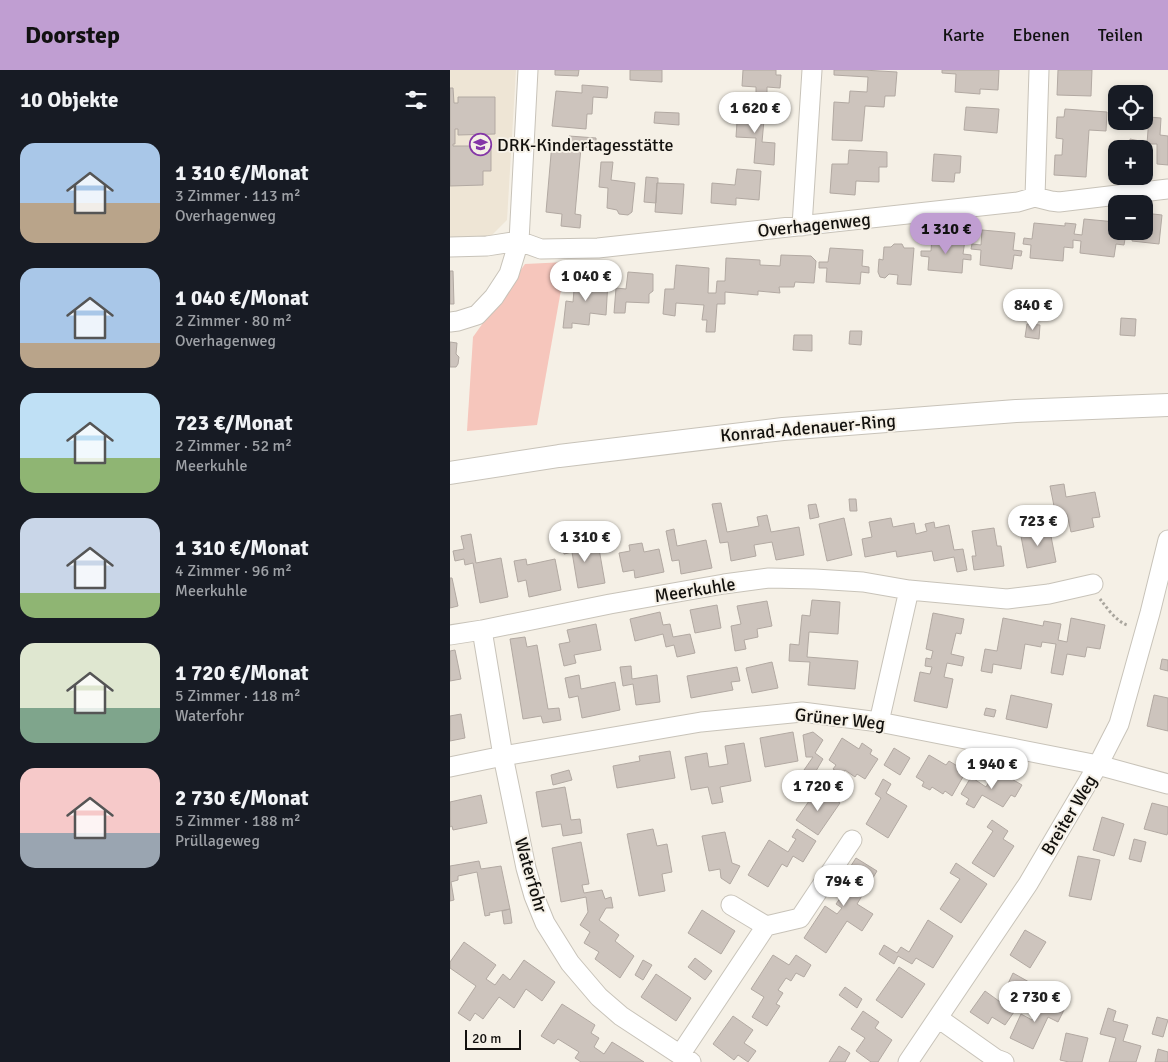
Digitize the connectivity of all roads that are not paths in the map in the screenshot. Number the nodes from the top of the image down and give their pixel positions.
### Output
1 (528, 70) edge
2 (812, 70) edge
3 (1039, 70) edge
4 (1168, 189) edge
5 (1035, 196) junction
6 (802, 226) junction
7 (519, 241) junction
8 (450, 247) edge
9 (450, 322) edge
10 (1168, 405) edge
11 (450, 473) edge
12 (1168, 540) edge
13 (1093, 584) road end
14 (909, 590) junction
15 (482, 630) junction
16 (450, 635) edge
17 (879, 722) junction
18 (503, 756) junction
19 (1098, 765) junction
20 (450, 767) edge
21 (1168, 784) edge
22 (852, 840) dead end
23 (731, 905) dead end
24 (766, 926) junction
25 (938, 1018) junction
26 (685, 1059) edge
27 (908, 1062) edge
28 (1004, 1062) edge

1 - 7 street
2 - 6 street
3 - 5 street
4 - 5 street, Overhagenweg
5 - 6 street, Overhagenweg
6 - 7 street, Overhagenweg
7 - 8 street, Overhagenweg
7 - 9 street
10 - 11 main road, Konrad-Adenauer-Ring
12 - 19 street, Breiter Weg
13 - 14 street, Meerkuhle
14 - 15 street, Meerkuhle
14 - 17 street
15 - 16 street, Meerkuhle
15 - 18 street
17 - 18 street, Grüner Weg
17 - 19 street, Grüner Weg
18 - 20 street, Grüner Weg
18 - 26 street, Waterfohr
19 - 21 street, Grüner Weg
19 - 25 street, Breiter Weg
22 - 24 street
23 - 24 street
24 - 26 street, Waterfohr
25 - 27 street, Breiter Weg
25 - 28 street

